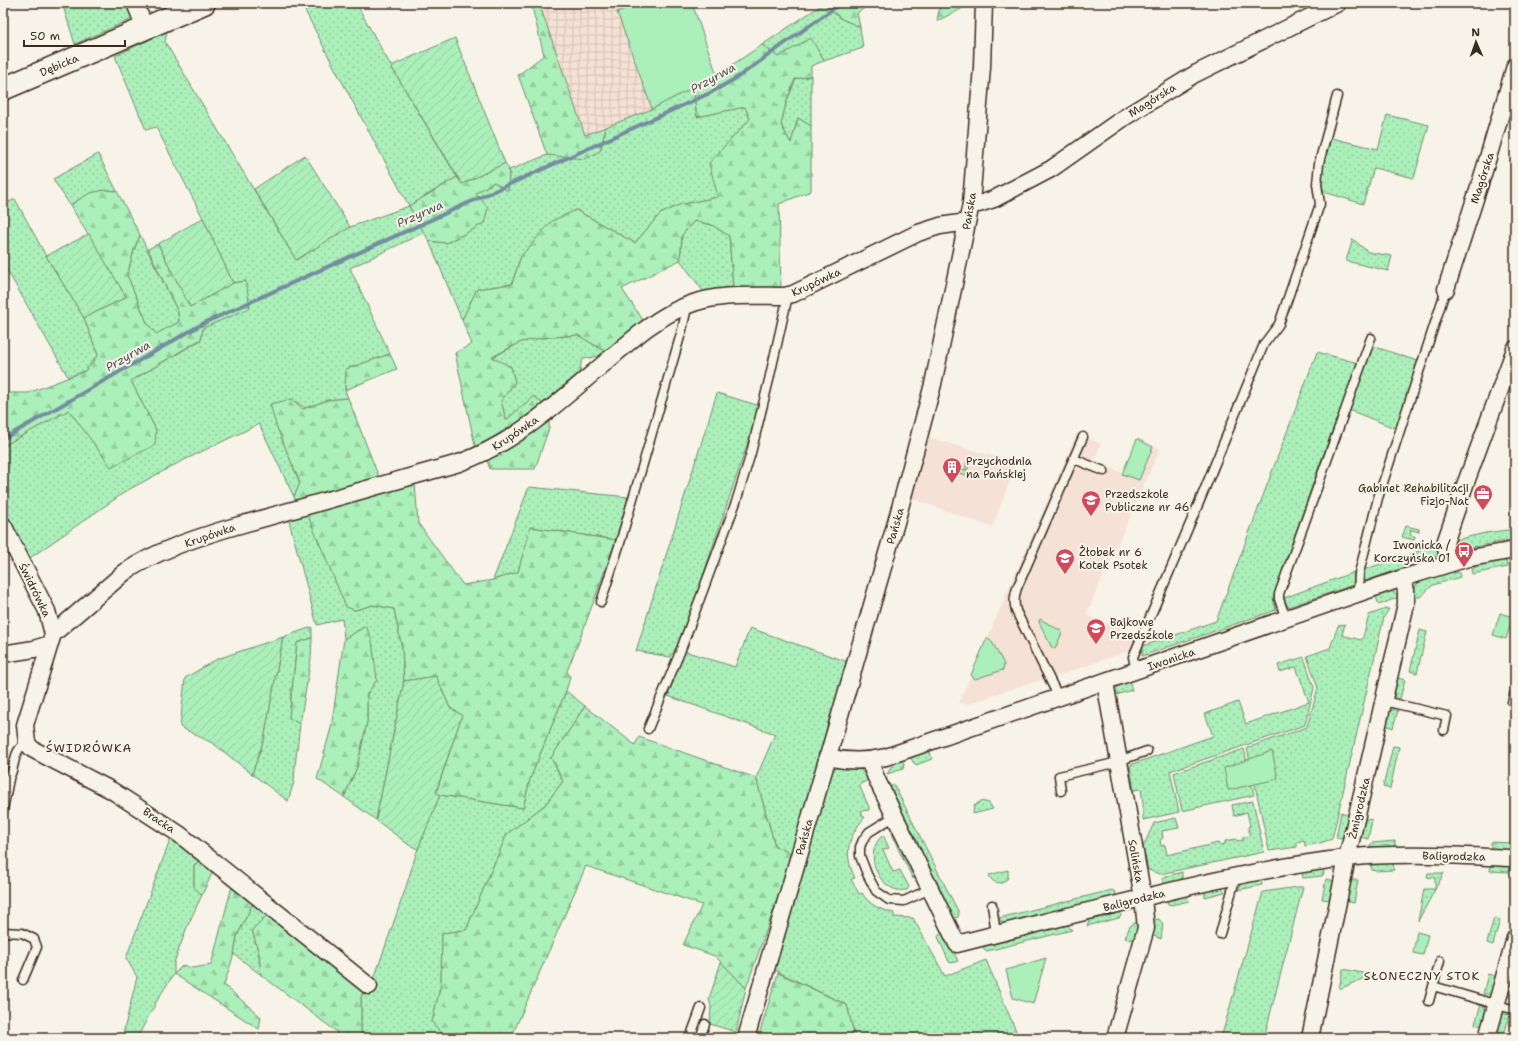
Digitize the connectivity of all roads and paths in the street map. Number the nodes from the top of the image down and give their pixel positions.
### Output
1 (135, 3) edge
2 (204, 3) edge
3 (984, 3) edge
4 (1338, 3) edge
5 (145, 28) junction
6 (1515, 66) edge
7 (3, 89) edge
8 (1336, 96) dead end
9 (971, 204) junction
10 (967, 222) junction
11 (1446, 289) joint
12 (787, 296) junction
13 (684, 307) junction
14 (1370, 338) dead end
15 (1515, 349) edge
16 (1084, 437) dead end
17 (1074, 459) junction
18 (1104, 471) dead end
19 (3, 526) edge
20 (1515, 550) edge
21 (1449, 564) junction
22 (1403, 578) junction
23 (1358, 594) junction
24 (601, 602) dead end
25 (1286, 619) junction
26 (51, 639) junction
27 (3, 654) edge
28 (1136, 671) junction
29 (1105, 682) junction
30 (1515, 692) edge
31 (1059, 698) junction
32 (1384, 701) junction
33 (1512, 702) dead end
34 (648, 729) dead end
35 (1444, 730) dead end
36 (27, 743) junction
37 (1147, 751) dead end
38 (827, 757) junction
39 (868, 761) junction
40 (1119, 761) junction
41 (10, 778) junction
42 (3, 786) edge
43 (1061, 791) dead end
44 (3, 810) edge
45 (895, 816) junction
46 (1347, 858) junction
47 (1515, 858) edge
48 (1236, 876) junction
49 (930, 889) junction
50 (1143, 898) junction
51 (992, 905) dead end
52 (3, 932) edge
53 (996, 934) junction
54 (1220, 934) dead end
55 (1515, 938) edge
56 (1440, 961) dead end
57 (23, 980) dead end
58 (369, 986) dead end
59 (1433, 986) junction
60 (1429, 1001) dead end
61 (1496, 1004) junction
62 (701, 1008) dead end
63 (1515, 1010) edge
64 (705, 1024) dead end
65 (690, 1038) edge
66 (700, 1038) edge
67 (746, 1038) edge
68 (1114, 1038) edge
69 (1310, 1038) edge
70 (1487, 1038) edge

1 - 5 street
2 - 5 street, Dębicka
3 - 9 street, Pańska
4 - 9 street, Magórska
5 - 7 street, Dębicka
6 - 11 street, Magórska
8 - 28 lane
9 - 10 street, Pańska
10 - 12 street, Krupówka
10 - 38 street, Pańska
11 - 23 lane
12 - 13 street, Krupówka
12 - 34 lane
13 - 24 lane
13 - 26 street, Krupówka
14 - 25 lane
15 - 21 street
16 - 17 lane
17 - 18 lane
17 - 31 lane
19 - 26 street, Świdrówka
20 - 21 street, Iwonicka
21 - 22 street, Iwonicka
22 - 23 street, Iwonicka
22 - 32 street, Żmigrodzka
23 - 25 street, Iwonicka
25 - 28 street, Iwonicka
26 - 27 street
26 - 36 street
28 - 29 street, Iwonicka
29 - 31 street, Iwonicka
29 - 40 street, Solińska
30 - 33 lane
31 - 39 street, Iwonicka
32 - 35 lane
32 - 46 street, Żmigrodzka
36 - 41 lane
36 - 58 street, Bracka
37 - 40 lane
38 - 39 street, Iwonicka
38 - 67 street, Pańska
39 - 45 street, Baligrodzka
40 - 43 lane
40 - 50 street, Solińska
41 - 42 lane
41 - 44 lane
45 - 49 street, Baligrodzka
45 - 49 lane
46 - 47 street, Baligrodzka
46 - 48 street, Baligrodzka
46 - 69 street, Żmigrodzka
48 - 50 street, Baligrodzka
48 - 54 lane
49 - 53 street, Baligrodzka
50 - 53 street, Baligrodzka
50 - 68 street, Solińska
51 - 53 lane
52 - 57 lane
55 - 61 street
56 - 59 lane
59 - 60 lane
59 - 61 lane
61 - 63 lane
61 - 70 street
62 - 65 lane
64 - 66 lane

